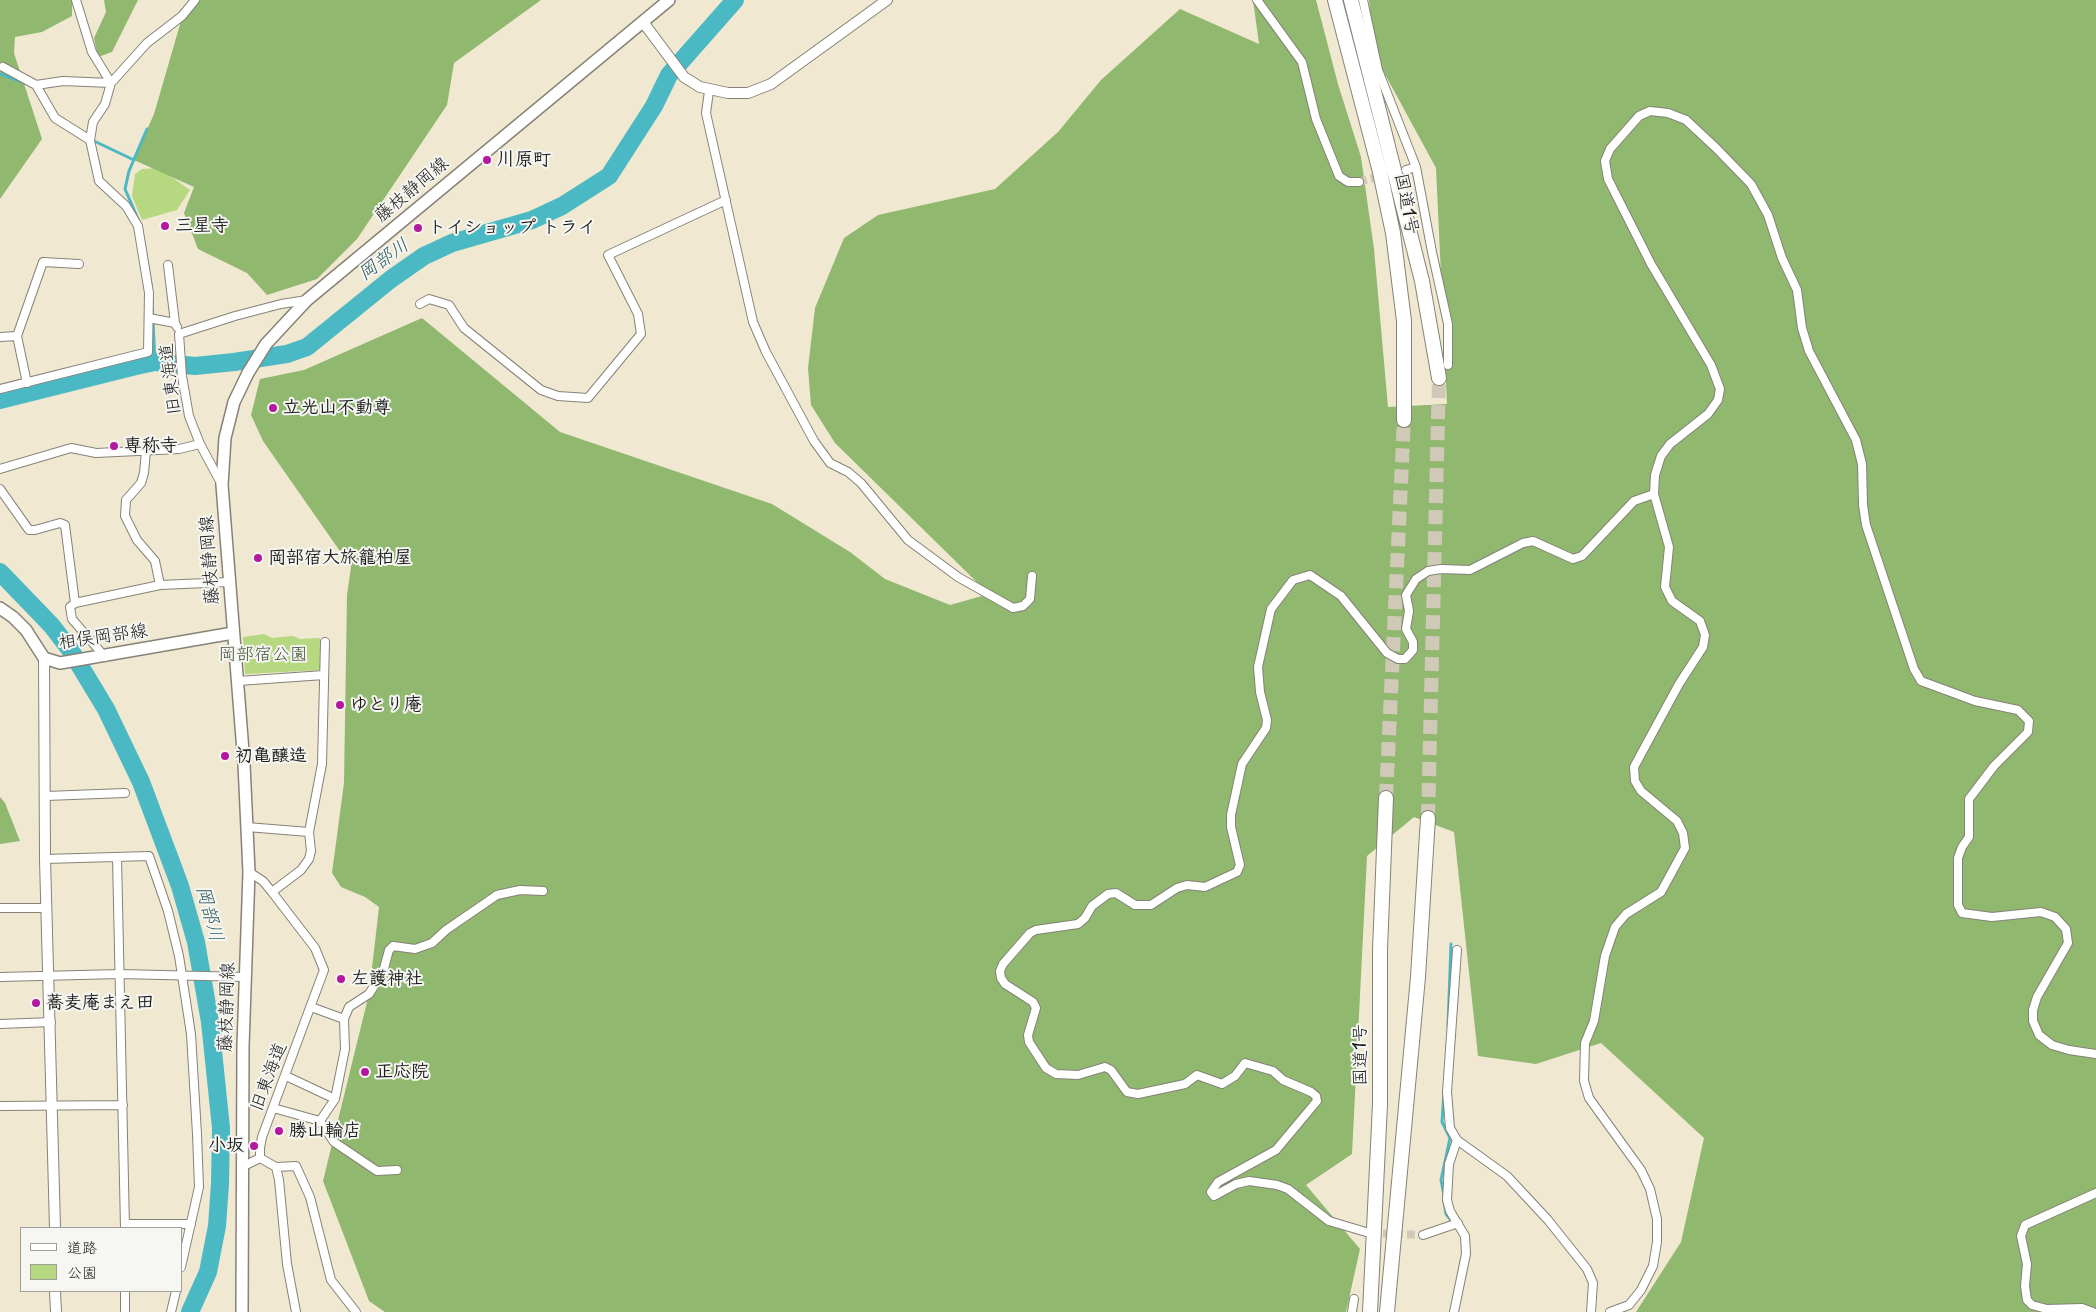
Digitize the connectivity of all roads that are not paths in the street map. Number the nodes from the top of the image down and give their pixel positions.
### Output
1 (76, 0) edge
2 (195, 0) edge
3 (669, 0) edge
4 (887, 0) edge
5 (1258, 0) edge
6 (1335, 0) edge
7 (1350, 0) edge
8 (1363, 0) edge
9 (643, 22) junction
10 (3, 67) dead end
11 (112, 83) junction
12 (36, 85) junction
13 (708, 91) junction
14 (90, 140) junction
15 (1416, 166) junction
16 (1406, 170) dead end
17 (1359, 182) tunnel mouth
18 (726, 200) junction
19 (79, 264) dead end
20 (168, 265) dead end
21 (307, 300) junction
22 (420, 304) dead end
23 (149, 318) junction
24 (175, 323) junction
25 (180, 334) junction
26 (17, 336) junction
27 (0, 337) edge
28 (1448, 364) dead end
29 (1439, 378) tunnel mouth
30 (27, 383) junction
31 (0, 389) edge
32 (1404, 420) tunnel mouth
33 (200, 444) junction
34 (146, 451) junction
35 (0, 469) edge
36 (222, 485) junction
37 (0, 488) edge
38 (1654, 494) junction
39 (1032, 576) dead end
40 (230, 582) junction
41 (160, 585) junction
42 (75, 603) junction
43 (0, 608) edge
44 (233, 633) junction
45 (324, 642) dead end
46 (105, 657) junction
47 (44, 658) junction
48 (324, 675) junction
49 (238, 681) junction
50 (125, 794) dead end
51 (46, 796) junction
52 (1386, 798) tunnel mouth
53 (1428, 818) tunnel mouth
54 (247, 826) junction
55 (309, 832) junction
56 (117, 857) junction
57 (45, 859) junction
58 (249, 872) junction
59 (543, 891) dead end
60 (272, 892) junction
61 (0, 908) edge
62 (47, 908) junction
63 (1457, 950) dead end
64 (120, 974) junction
65 (180, 974) junction
66 (50, 976) junction
67 (246, 976) junction
68 (0, 977) edge
69 (311, 1008) junction
70 (344, 1019) junction
71 (51, 1022) junction
72 (0, 1024) edge
73 (2096, 1054) edge
74 (286, 1076) junction
75 (335, 1099) junction
76 (52, 1105) junction
77 (123, 1105) junction
78 (0, 1106) edge
79 (273, 1108) junction
80 (320, 1121) junction
81 (1457, 1140) junction
82 (260, 1158) junction
83 (242, 1167) junction
84 (276, 1167) junction
85 (397, 1170) dead end
86 (2096, 1193) edge
87 (1458, 1223) junction
88 (191, 1224) junction
89 (125, 1226) edge
90 (55, 1227) edge
91 (1366, 1232) tunnel mouth
92 (1423, 1235) tunnel mouth
93 (182, 1262) edge
94 (55, 1292) edge
95 (125, 1292) edge
96 (176, 1292) edge
97 (1354, 1299) dead end
98 (56, 1312) edge
99 (125, 1312) edge
100 (171, 1312) edge
101 (242, 1312) edge
102 (296, 1312) edge
103 (356, 1312) edge
104 (1352, 1312) edge
105 (1370, 1312) edge
106 (1387, 1312) edge
107 (1454, 1312) edge
108 (1591, 1312) edge
109 (1610, 1312) edge
110 (2093, 1312) edge

1 - 11 street
2 - 11 street
3 - 9 main road, 藤枝静岡線
4 - 13 street
5 - 17 street
6 - 32 highway, 国道1号
7 - 29 highway, 国道1号
8 - 15 street
9 - 13 street
9 - 21 main road, 藤枝静岡線
10 - 12 street
11 - 12 street
11 - 14 street
12 - 14 street
13 - 18 street
14 - 23 street
15 - 16 street
15 - 28 street
18 - 22 street
18 - 39 street
19 - 26 street
20 - 24 street
21 - 25 street, 旧東海道
21 - 36 main road, 藤枝静岡線
23 - 24 street
23 - 30 street
24 - 25 street
25 - 33 street, 旧東海道
26 - 27 street
26 - 30 street
30 - 31 street
33 - 34 street
33 - 36 street, 旧東海道
34 - 35 street
34 - 41 street
36 - 40 main road, 藤枝静岡線
37 - 42 street
38 - 73 street
38 - 91 street
38 - 109 street
40 - 41 street
40 - 44 main road, 藤枝静岡線
41 - 42 street
42 - 46 street
43 - 47 main road, 相俣岡部線
44 - 46 main road, 相俣岡部線
44 - 49 main road, 藤枝静岡線
45 - 48 street
46 - 47 main road, 相俣岡部線
47 - 51 street
48 - 49 street
48 - 55 street
49 - 54 main road, 藤枝静岡線
50 - 51 street
51 - 57 street
52 - 105 highway, 国道1号
53 - 106 highway
54 - 55 street
54 - 58 main road, 藤枝静岡線
55 - 60 street
56 - 57 street
56 - 64 street
56 - 65 street
57 - 62 street
58 - 60 street, 旧東海道
58 - 67 main road, 藤枝静岡線
59 - 70 street
60 - 69 street, 旧東海道
61 - 62 street
62 - 66 street
63 - 81 street
64 - 65 street
64 - 66 street
64 - 77 street
65 - 67 street
65 - 88 street
66 - 68 street
66 - 71 street
67 - 83 main road, 藤枝静岡線
69 - 70 street
69 - 74 street, 旧東海道
70 - 75 street
71 - 72 street
71 - 76 street
74 - 75 street
74 - 79 street, 旧東海道
75 - 80 street
76 - 77 street
76 - 78 street
76 - 90 street
77 - 89 street
79 - 80 street
79 - 82 street, 旧東海道
80 - 85 street
81 - 87 street
81 - 108 street
82 - 83 street
82 - 84 street
83 - 101 main road, 藤枝静岡線
84 - 102 street
84 - 103 street
86 - 110 street
87 - 92 street
87 - 107 street
88 - 89 street
88 - 93 street
94 - 98 street
95 - 99 street
96 - 100 street
97 - 104 street

